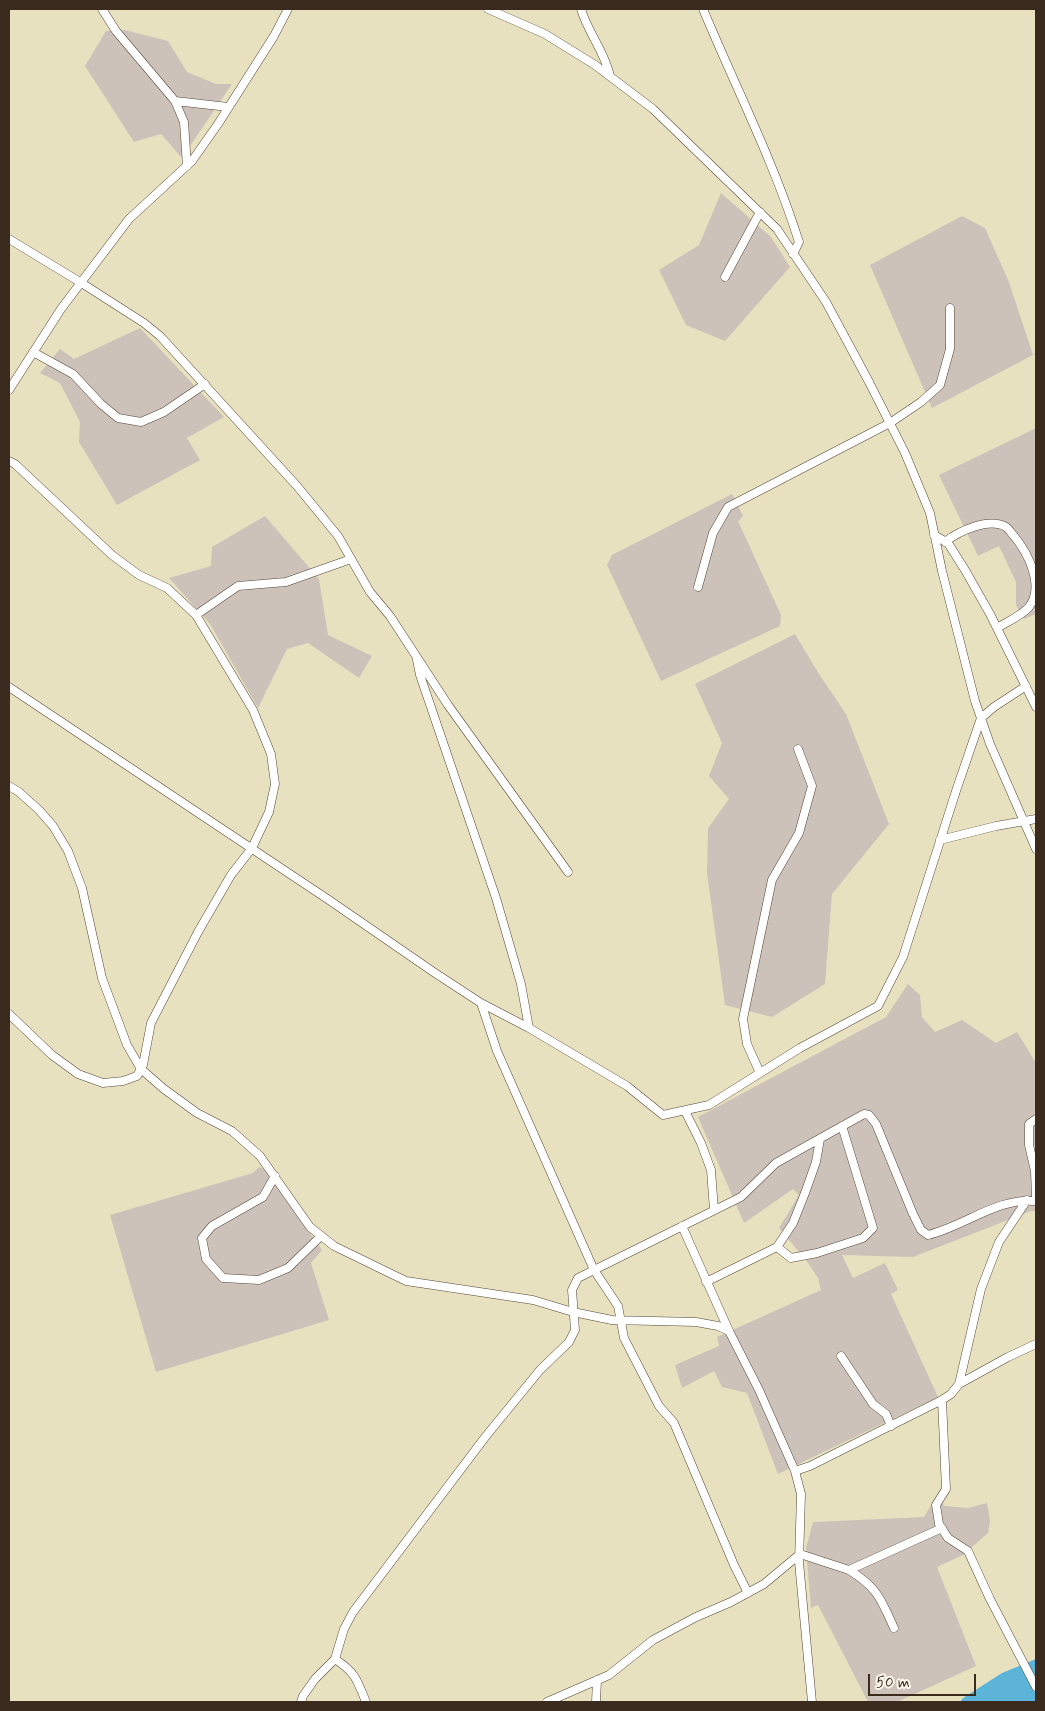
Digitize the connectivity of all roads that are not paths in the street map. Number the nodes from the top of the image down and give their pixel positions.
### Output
1 (102, 9) edge
2 (288, 9) edge
3 (488, 9) edge
4 (581, 9) edge
5 (703, 9) edge
6 (610, 76) junction
7 (175, 101) junction
8 (228, 107) junction
9 (187, 166) junction
10 (760, 212) junction
11 (9, 240) edge
12 (793, 254) junction
13 (725, 277) dead end
14 (80, 282) junction
15 (950, 308) dead end
16 (33, 352) junction
17 (204, 384) junction
18 (9, 390) edge
19 (890, 423) junction
20 (9, 461) edge
21 (934, 535) junction
22 (945, 542) junction
23 (351, 559) junction
24 (698, 587) dead end
25 (196, 615) junction
26 (997, 628) junction
27 (417, 657) junction
28 (1026, 686) junction
29 (9, 687) edge
30 (1036, 707) edge
31 (981, 718) junction
32 (798, 749) dead end
33 (9, 786) edge
34 (1036, 819) edge
35 (1024, 822) junction
36 (940, 840) junction
37 (252, 848) junction
38 (1036, 849) edge
39 (568, 872) dead end
40 (481, 1003) junction
41 (9, 1014) edge
42 (529, 1028) junction
43 (141, 1069) junction
44 (760, 1073) junction
45 (685, 1111) junction
46 (1036, 1119) edge
47 (842, 1126) junction
48 (820, 1138) junction
49 (275, 1176) junction
50 (1036, 1196) edge
51 (1027, 1200) junction
52 (1036, 1201) edge
53 (714, 1210) junction
54 (682, 1226) junction
55 (322, 1236) junction
56 (777, 1248) junction
57 (594, 1270) junction
58 (706, 1282) junction
59 (573, 1312) junction
60 (622, 1320) junction
61 (729, 1332) junction
62 (1036, 1344) edge
63 (841, 1356) dead end
64 (959, 1384) junction
65 (942, 1400) junction
66 (891, 1426) junction
67 (795, 1472) junction
68 (942, 1528) junction
69 (800, 1554) junction
70 (849, 1570) junction
71 (748, 1592) junction
72 (894, 1628) dead end
73 (335, 1658) junction
74 (597, 1680) junction
75 (1036, 1688) edge
76 (301, 1702) edge
77 (366, 1702) edge
78 (547, 1702) edge
79 (596, 1702) edge
80 (812, 1702) edge

1 - 7 lane
2 - 8 lane
3 - 6 lane
4 - 6 lane
5 - 12 lane
6 - 10 lane
7 - 8 lane
7 - 9 lane
8 - 9 lane
9 - 14 lane
10 - 12 lane
10 - 13 lane
11 - 14 lane
12 - 19 lane
14 - 16 lane
14 - 17 lane
15 - 19 lane
16 - 17 lane
16 - 18 lane
17 - 23 lane
19 - 21 lane
19 - 24 lane
20 - 25 lane
21 - 22 lane
21 - 31 lane
22 - 26 lane
22 - 26 lane
23 - 25 lane
23 - 27 lane
25 - 37 lane
26 - 28 lane
27 - 39 lane
27 - 42 lane
28 - 30 lane
28 - 31 lane
29 - 37 lane
31 - 35 lane
31 - 36 lane
32 - 44 lane
33 - 43 lane
34 - 35 lane
35 - 36 lane
35 - 38 lane
36 - 44 lane
37 - 40 lane
37 - 43 lane
40 - 42 lane
40 - 57 lane
41 - 43 lane
42 - 45 lane
43 - 49 lane
44 - 45 lane
45 - 53 lane
46 - 50 lane
47 - 48 lane
47 - 51 lane
47 - 56 lane
48 - 53 lane
48 - 56 lane
49 - 55 lane
49 - 55 lane
51 - 52 lane
51 - 64 lane
53 - 54 lane
54 - 57 lane
54 - 58 lane
55 - 59 lane
56 - 58 lane
57 - 59 lane
57 - 60 lane
58 - 61 lane
59 - 60 lane
59 - 73 lane
60 - 61 lane
60 - 71 lane
61 - 67 lane
62 - 64 lane
63 - 66 lane
64 - 65 lane
65 - 66 lane
65 - 68 lane
66 - 67 lane
67 - 69 lane
68 - 70 lane
68 - 75 lane
69 - 70 lane
69 - 71 lane
69 - 80 lane
70 - 72 lane
71 - 74 lane
73 - 76 lane
73 - 77 lane
74 - 78 lane
74 - 79 lane

